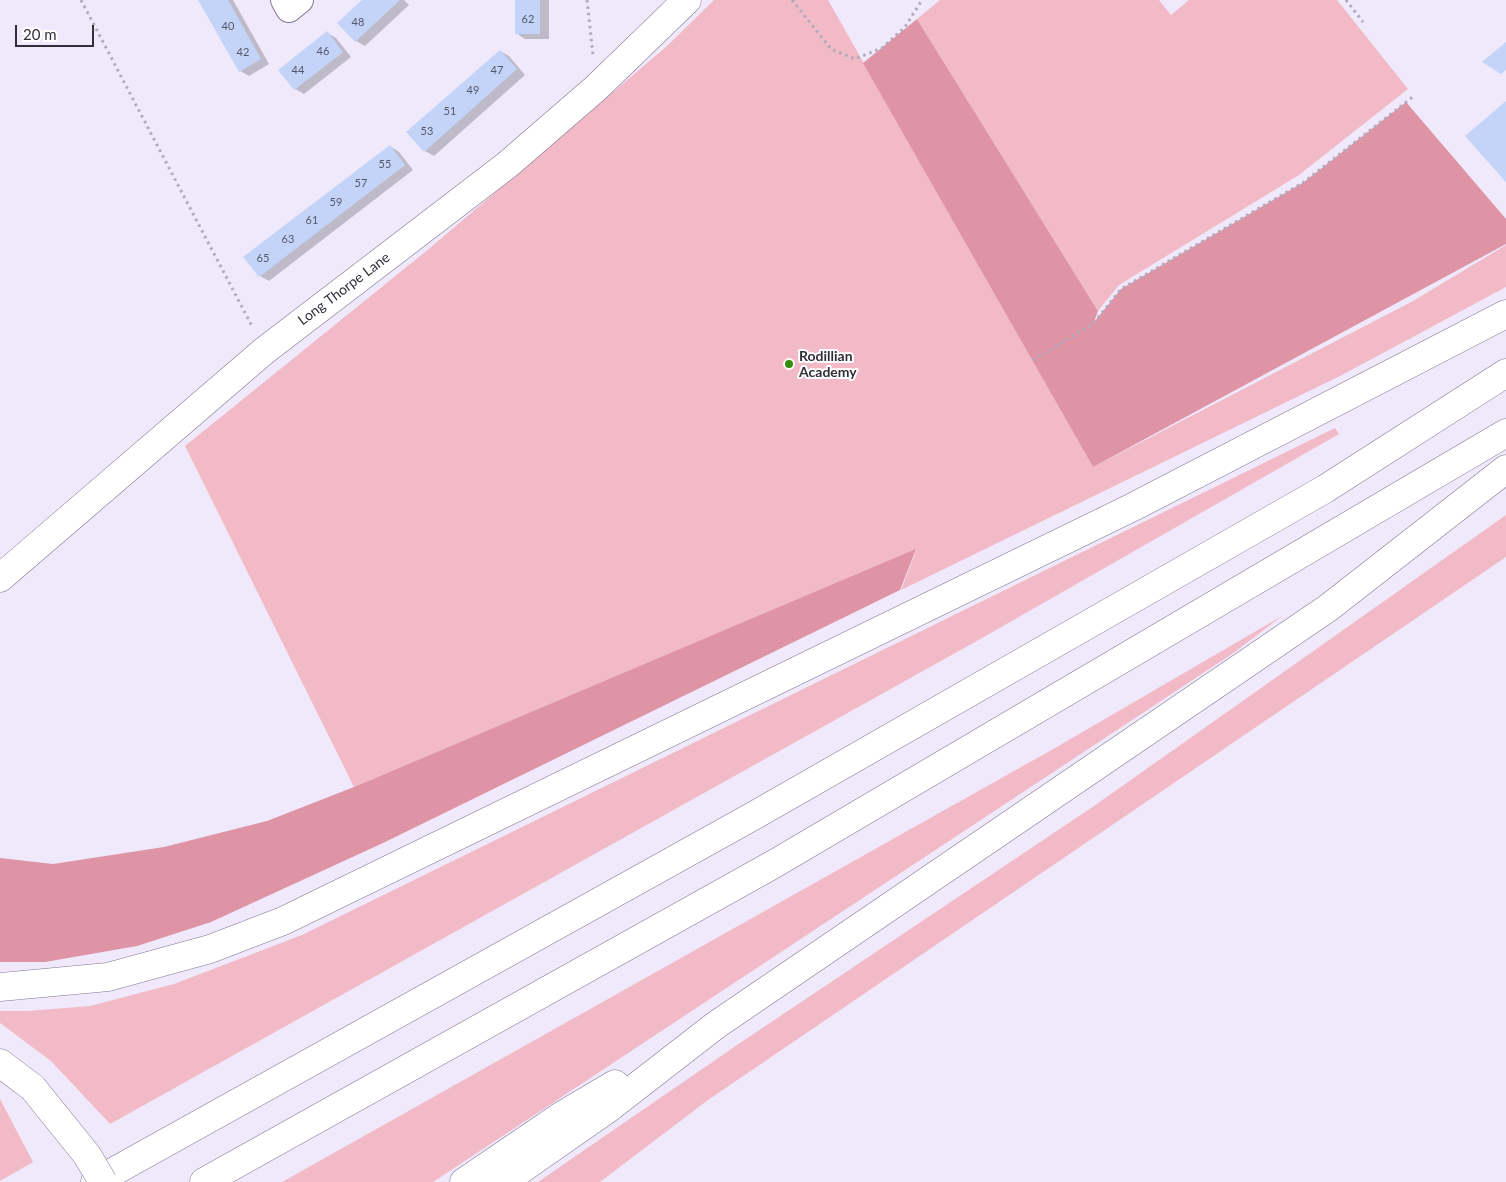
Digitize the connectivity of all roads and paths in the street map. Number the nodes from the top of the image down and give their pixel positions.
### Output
1 (81, 0) edge
2 (284, 0) edge
3 (300, 0) edge
4 (587, 0) edge
5 (792, 0) edge
6 (922, 0) edge
7 (1346, 0) edge
8 (681, 2) edge
9 (1363, 22) dead end
10 (596, 88) junction
11 (1414, 96) dead end
12 (1506, 314) edge
13 (264, 351) junction
14 (1033, 360) dead end
15 (1506, 373) edge
16 (1506, 433) edge
17 (1506, 469) edge
18 (0, 578) edge
19 (0, 977) edge
20 (50, 983) junction
21 (0, 987) edge
22 (716, 1025) junction
23 (0, 1063) edge
24 (95, 1182) edge
25 (103, 1182) edge
26 (204, 1182) edge
27 (464, 1182) edge
28 (503, 1182) edge

1 - 13 path
2 - 3 street
4 - 10 path
5 - 6 path
7 - 9 path
8 - 10 main road, Long Thorpe Lane
10 - 13 main road, Long Thorpe Lane
11 - 14 path
12 - 20 main road
13 - 18 main road, Long Thorpe Lane
15 - 24 main road
16 - 26 main road
17 - 22 main road
19 - 20 main road
20 - 21 main road
22 - 27 main road
22 - 28 main road
23 - 25 main road, bridge

